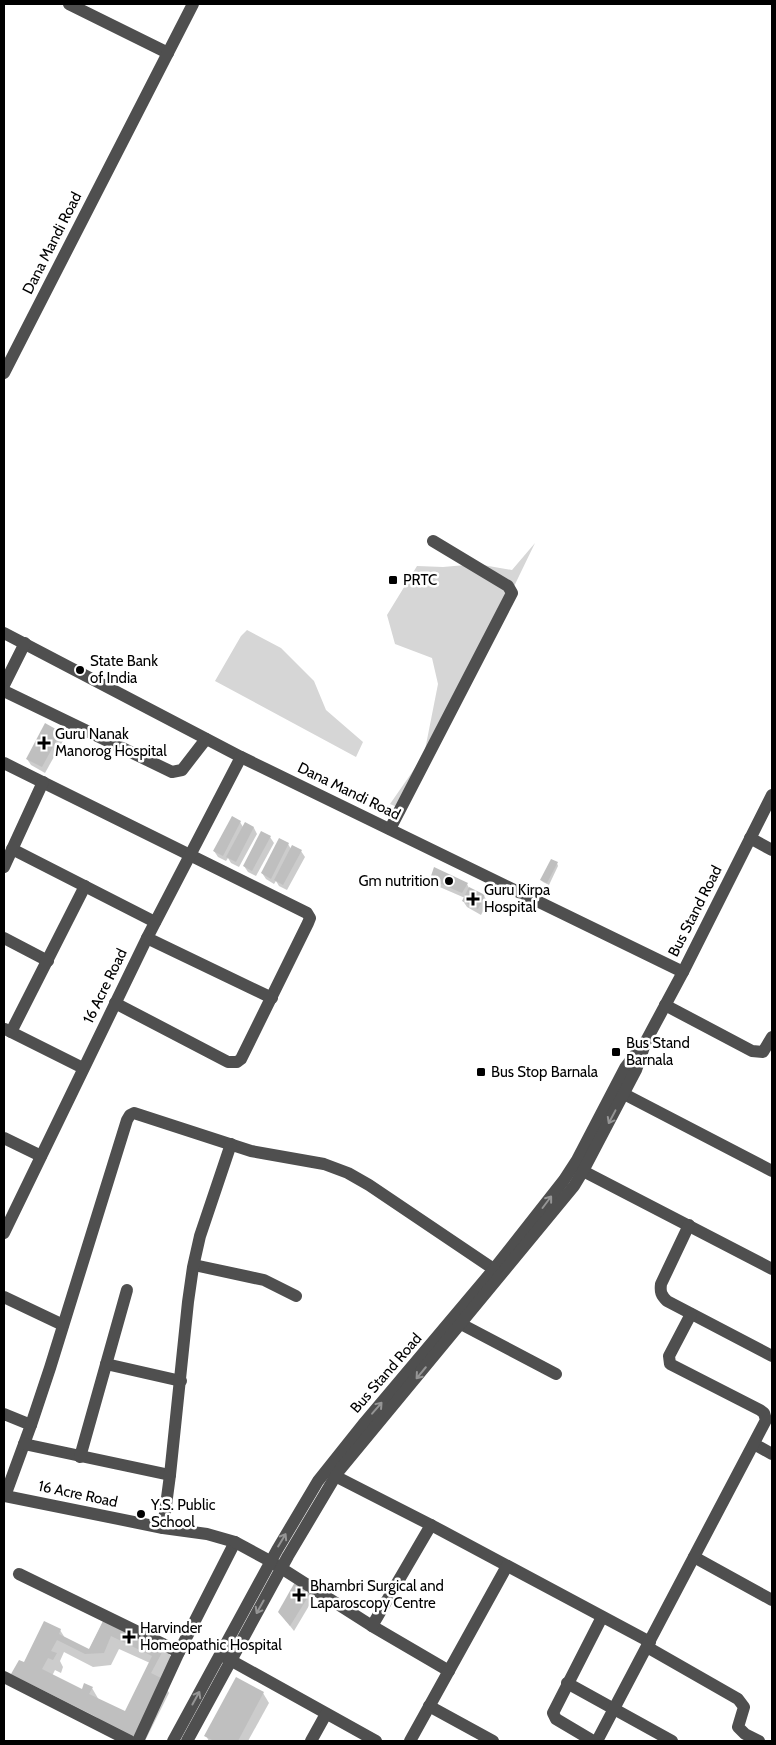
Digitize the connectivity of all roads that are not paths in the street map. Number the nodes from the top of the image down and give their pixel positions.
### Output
1 (69, 4) edge
2 (193, 4) edge
3 (168, 53) junction
4 (4, 373) edge
5 (434, 541) dead end
6 (4, 632) edge
7 (24, 643) junction
8 (4, 685) edge
9 (4, 691) edge
10 (206, 739) junction
11 (241, 757) junction
12 (4, 763) edge
13 (44, 782) junction
14 (772, 795) edge
15 (390, 829) junction
16 (750, 838) junction
17 (12, 849) junction
18 (772, 850) edge
19 (191, 854) junction
20 (4, 867) edge
21 (85, 886) junction
22 (155, 922) junction
23 (4, 938) edge
24 (147, 938) junction
25 (48, 961) junction
26 (683, 972) junction
27 (272, 998) junction
28 (115, 1003) junction
29 (666, 1005) junction
30 (7, 1031) edge
31 (772, 1037) edge
32 (646, 1041) junction
33 (83, 1068) junction
34 (624, 1094) junction
35 (4, 1138) edge
36 (231, 1144) junction
37 (41, 1156) junction
38 (583, 1171) junction
39 (772, 1171) edge
40 (689, 1225) junction
41 (4, 1233) edge
42 (194, 1265) junction
43 (772, 1269) edge
44 (498, 1272) junction
45 (127, 1290) dead end
46 (4, 1296) edge
47 (296, 1296) dead end
48 (691, 1314) junction
49 (461, 1324) junction
50 (63, 1325) junction
51 (772, 1356) edge
52 (106, 1364) junction
53 (556, 1374) dead end
54 (180, 1381) junction
55 (4, 1414) edge
56 (31, 1425) junction
57 (24, 1444) junction
58 (754, 1444) junction
59 (772, 1454) edge
60 (80, 1457) junction
61 (170, 1475) junction
62 (335, 1476) junction
63 (4, 1497) edge
64 (431, 1525) junction
65 (163, 1528) junction
66 (235, 1542) junction
67 (694, 1557) junction
68 (276, 1565) junction
69 (506, 1566) junction
70 (18, 1574) dead end
71 (772, 1600) edge
72 (602, 1617) junction
73 (372, 1626) junction
74 (648, 1645) junction
75 (179, 1652) junction
76 (226, 1657) junction
77 (449, 1671) junction
78 (4, 1677) edge
79 (567, 1683) junction
80 (429, 1706) junction
81 (614, 1709) junction
82 (326, 1714) junction
83 (658, 1738) edge
84 (130, 1741) edge
85 (138, 1741) edge
86 (173, 1741) edge
87 (187, 1741) edge
88 (311, 1741) edge
89 (376, 1741) edge
90 (410, 1741) edge
91 (493, 1741) edge
92 (595, 1741) edge
93 (672, 1741) edge
94 (759, 1741) edge

1 - 3 street
2 - 3 street, Dana Mandi Road
3 - 4 street, Dana Mandi Road
5 - 15 street
6 - 7 street, Dana Mandi Road
7 - 8 street
7 - 10 street, Dana Mandi Road
9 - 10 street
10 - 11 street, Dana Mandi Road
11 - 15 street, Dana Mandi Road
11 - 19 street, 16 Acre Road
12 - 13 street
13 - 17 street
13 - 19 street
14 - 16 street, Bus Stand Road
15 - 26 street, Dana Mandi Road
16 - 18 street
16 - 26 street, Bus Stand Road
17 - 20 street
17 - 21 street
19 - 22 street, 16 Acre Road
19 - 27 street
21 - 22 street
21 - 25 street
22 - 24 street, 16 Acre Road
23 - 25 street
24 - 27 street
24 - 28 street, 16 Acre Road
25 - 30 street
26 - 29 street, Bus Stand Road
27 - 28 street
28 - 33 street, 16 Acre Road
29 - 31 street
29 - 32 street, Bus Stand Road
30 - 33 street
32 - 34 street, Bus Stand Road
44 -> 32 street, Bus Stand Road
33 - 37 street, 16 Acre Road
34 -> 38 street, Bus Stand Road
34 - 39 street
35 - 37 street
36 - 42 street
36 - 44 street
36 - 50 street, 16 Acre Road
37 - 41 street, 16 Acre Road
38 - 40 street
38 - 44 street, Bus Stand Road
40 - 43 street
40 - 48 street
42 - 47 street
42 - 54 street
44 - 49 street, Bus Stand Road
68 -> 44 street, Bus Stand Road
45 - 52 street
46 - 50 street
48 - 51 street
48 - 58 street
49 - 53 street
49 -> 62 street, Bus Stand Road
50 - 56 street, 16 Acre Road
52 - 54 street
52 - 60 street
54 - 61 street
55 - 56 street
56 - 57 street, 16 Acre Road
57 - 60 street
57 - 63 street, 16 Acre Road
58 - 59 street
58 - 67 street
60 - 61 street
61 - 65 street
62 - 64 street
62 - 68 street, Bus Stand Road
63 - 65 street, 16 Acre Road
64 - 69 street
64 - 73 street
65 - 66 street, 16 Acre Road
66 - 68 street, 16 Acre Road
66 - 75 street
67 - 71 street
67 - 74 street
68 - 73 street, 16 Acre Road
68 - 76 street, Bus Stand Road
69 - 72 street
69 - 77 street
70 - 75 street
72 - 74 street
72 - 79 street
73 - 77 street, 16 Acre Road
74 - 81 street
74 - 94 street
75 - 85 street
76 - 82 street
86 -> 76 street, Bus Stand Road
76 - 87 street, Bus Stand Road
77 - 80 street
78 - 84 street
79 - 81 street
79 - 92 street
80 - 90 street
80 - 91 street
81 - 83 street
81 - 92 street
82 - 88 street
82 - 89 street
83 - 93 street

